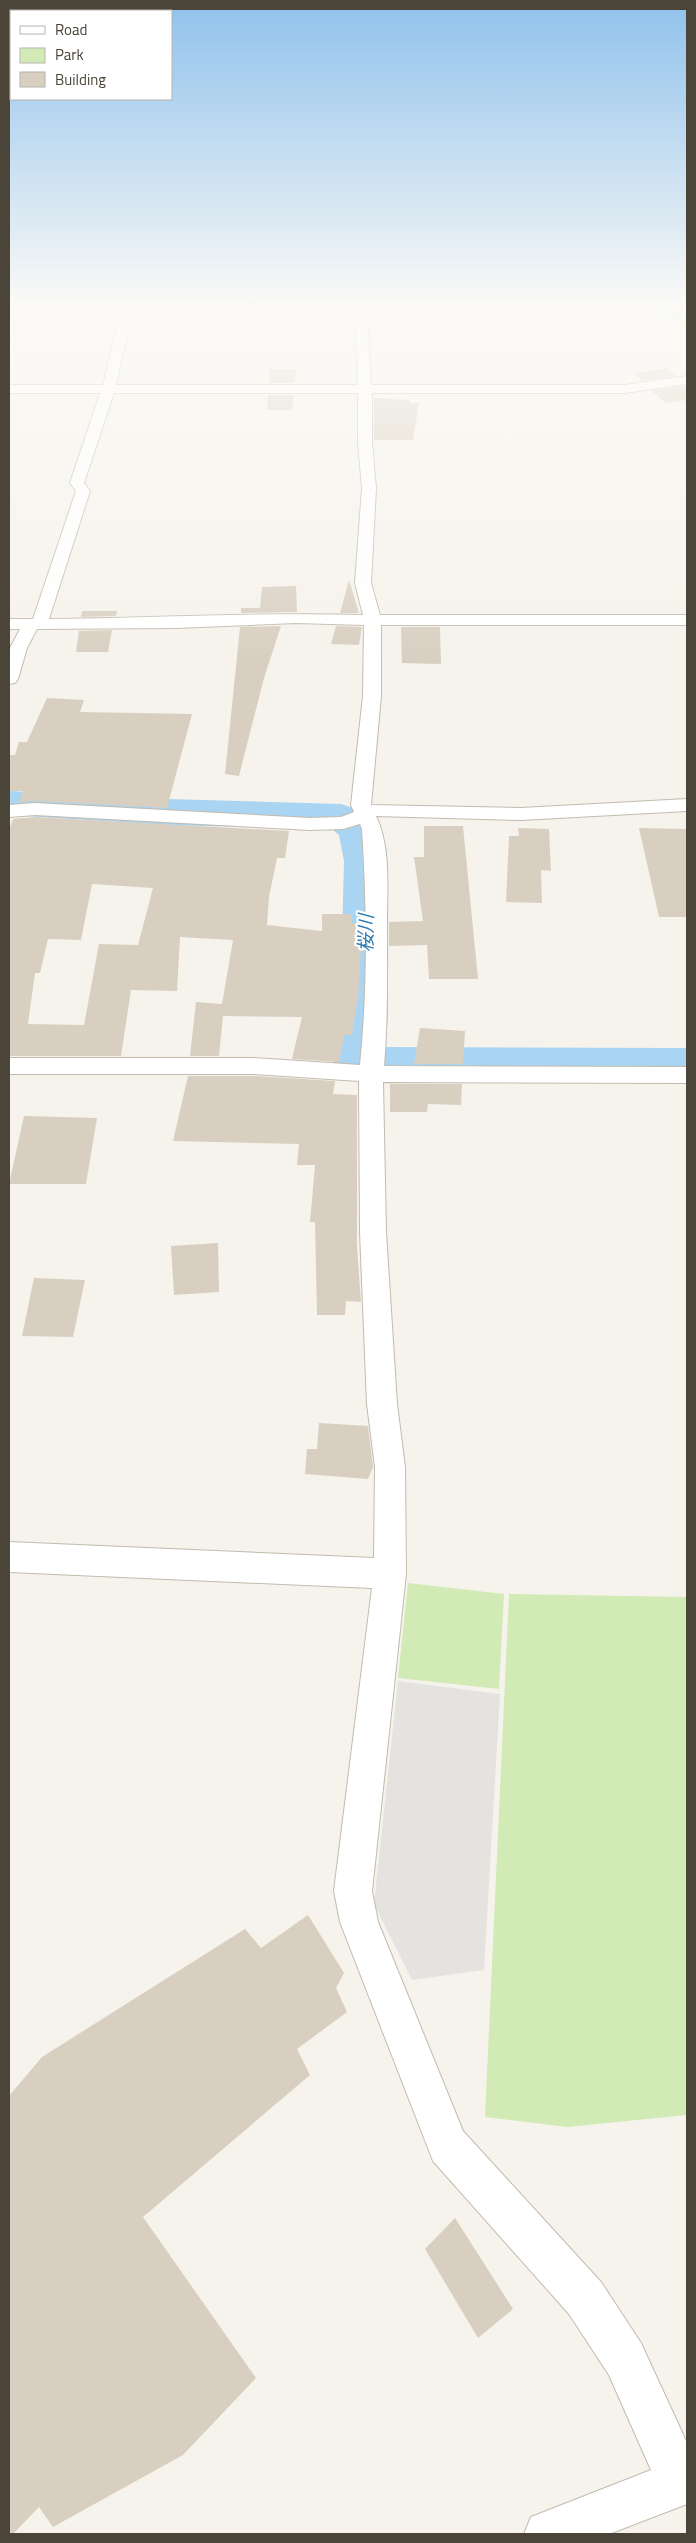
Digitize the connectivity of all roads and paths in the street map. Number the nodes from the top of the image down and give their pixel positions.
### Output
1 (96, 427) edge
2 (366, 427) edge
3 (373, 620) junction
4 (687, 620) edge
5 (9, 624) edge
6 (35, 624) junction
7 (9, 679) edge
8 (687, 804) edge
9 (9, 810) edge
10 (357, 817) junction
11 (9, 1066) edge
12 (371, 1067) junction
13 (687, 1075) edge
14 (9, 1557) edge
15 (390, 1574) junction
16 (684, 2481) edge
17 (548, 2534) edge

1 - 6 street
2 - 3 street
3 - 4 street
3 - 6 street
3 - 10 street
5 - 6 street
6 - 7 street
8 - 10 street
9 - 10 street
10 - 12 street
11 - 12 street
12 - 13 street
12 - 15 street
14 - 15 street
15 - 16 street
16 - 17 street

